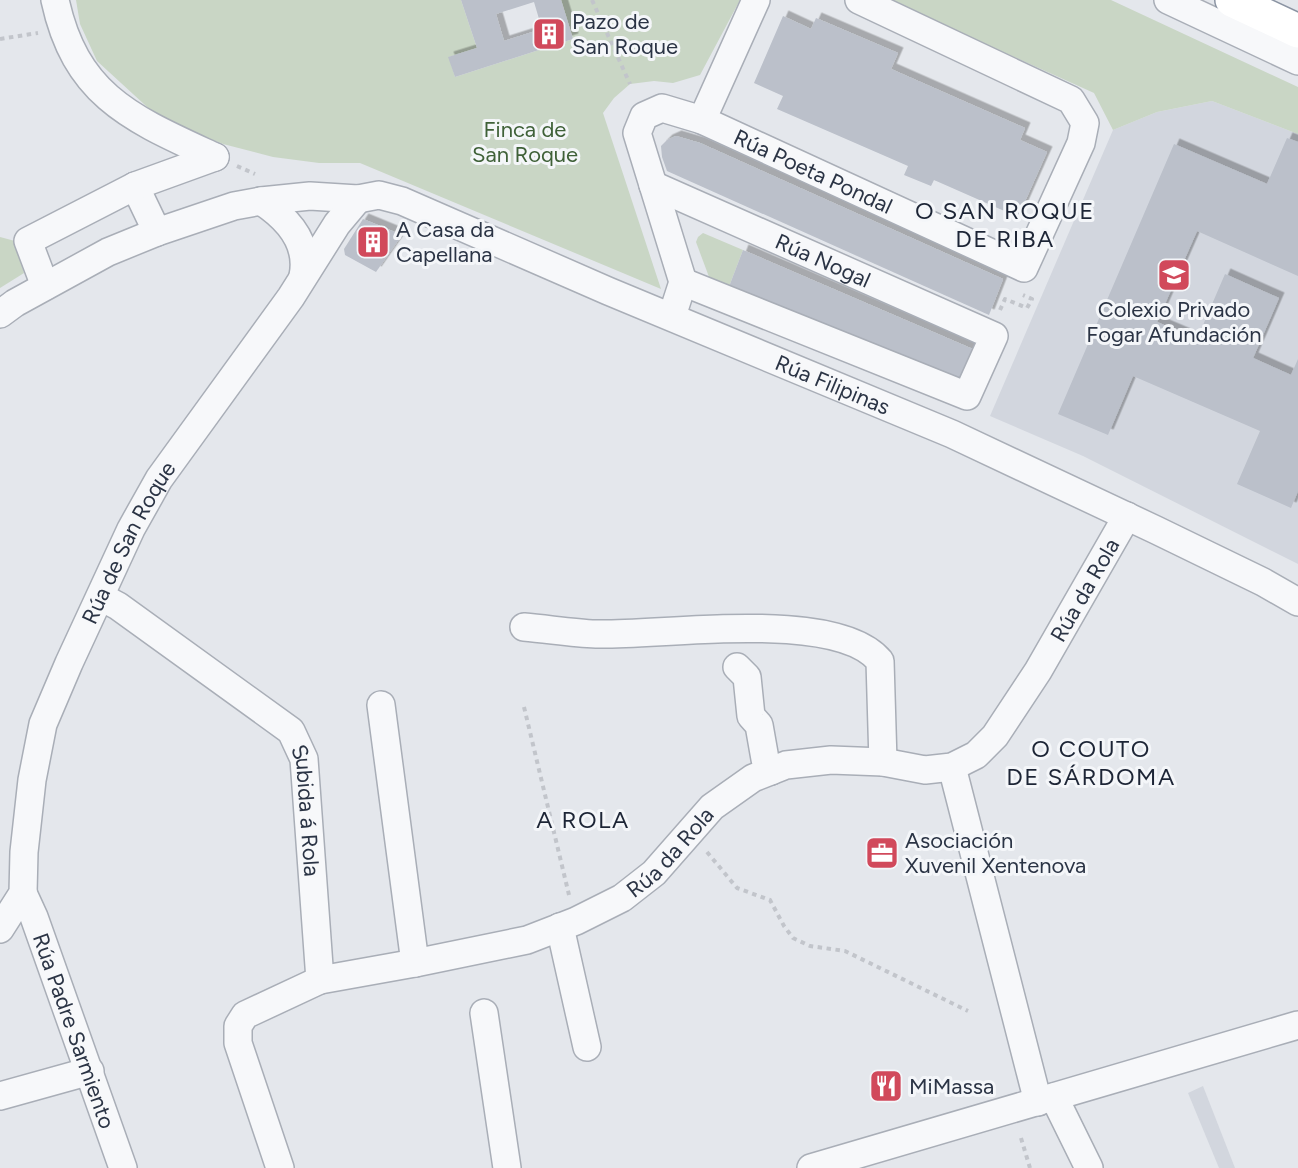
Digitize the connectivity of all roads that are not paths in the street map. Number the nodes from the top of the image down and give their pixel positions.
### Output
1 (55, 0) edge
2 (756, 0) edge
3 (859, 0) edge
4 (1167, 0) edge
5 (1232, 0) edge
6 (1298, 31) edge
7 (1298, 61) edge
8 (702, 120) junction
9 (653, 185) junction
10 (135, 186) junction
11 (358, 199) junction
12 (261, 201) junction
13 (157, 232) junction
14 (303, 276) junction
15 (683, 282) junction
16 (45, 286) junction
17 (0, 314) edge
18 (672, 316) junction
19 (1127, 516) junction
20 (101, 597) junction
21 (1298, 602) edge
22 (524, 627) dead end
23 (737, 667) dead end
24 (381, 705) dead end
25 (883, 762) junction
26 (952, 767) junction
27 (771, 771) junction
28 (23, 893) junction
29 (566, 916) junction
30 (0, 929) edge
31 (416, 963) junction
32 (320, 980) junction
33 (484, 1013) dead end
34 (1298, 1025) edge
35 (587, 1047) dead end
36 (90, 1071) junction
37 (0, 1096) edge
38 (1046, 1100) junction
39 (860, 1161) edge
40 (123, 1168) edge
41 (280, 1168) edge
42 (507, 1168) edge
43 (811, 1168) edge
44 (1089, 1168) edge

1 - 10 street
2 - 8 street
3 - 8 street, Rúa Poeta Pondal
4 - 7 street
5 - 6 highway
8 - 9 street, Rúa Poeta Pondal
9 - 15 street, Rúa Poeta Pondal
9 - 15 street, Rúa Nogal
10 - 13 street
10 - 16 street
11 - 12 street, Rúa Filipinas
11 - 14 street, Rúa de San Roque
11 - 18 street, Rúa Filipinas
12 - 13 street, Rúa Filipinas
12 - 14 street
13 - 16 street, Rúa Filipinas
14 - 20 street, Rúa de San Roque
15 - 18 street
16 - 17 street, Rúa Filipinas
18 - 19 street, Rúa Filipinas
19 - 21 street, Rúa Filipinas
19 - 26 street, Rúa da Rola
20 - 28 street, Rúa de San Roque
20 - 32 street, Subida á Rola
22 - 25 street
23 - 27 street
24 - 31 street
25 - 26 street, Rúa da Rola
25 - 27 street, Rúa da Rola
26 - 38 street
27 - 29 street, Rúa da Rola
28 - 30 street, Rúa de San Roque
28 - 36 street, Rúa Padre Sarmiento
29 - 31 street, Rúa da Rola
29 - 35 street
31 - 32 street, Rúa da Rola
32 - 41 street, Rúa da Rola
33 - 42 street
34 - 38 street
36 - 37 street
36 - 40 street, Rúa Padre Sarmiento
38 - 39 street
38 - 44 street
39 - 43 street

